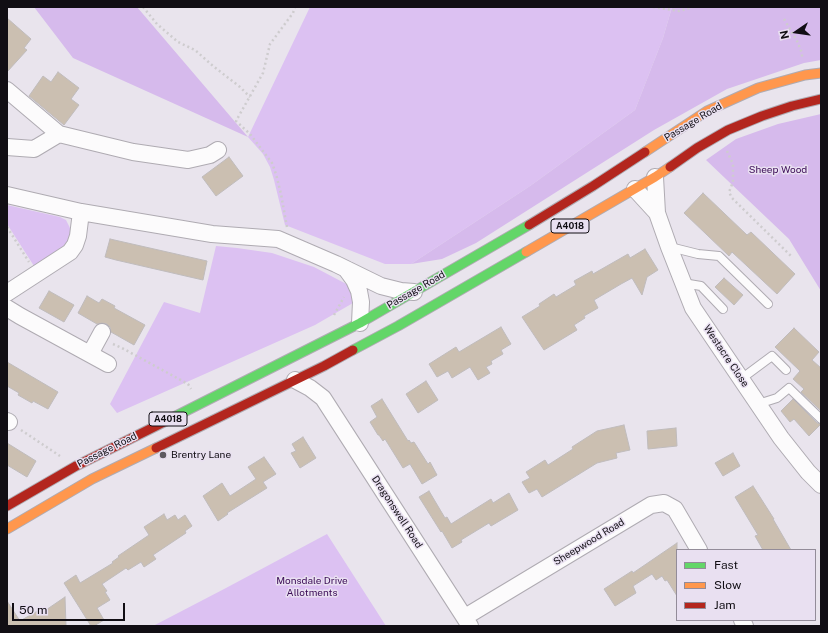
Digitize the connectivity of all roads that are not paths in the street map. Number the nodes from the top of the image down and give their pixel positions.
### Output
1 (821, 73) edge
2 (7, 90) edge
3 (821, 99) edge
4 (59, 134) junction
5 (7, 147) edge
6 (218, 150) dead end
7 (656, 177) junction
8 (635, 189) junction
9 (7, 195) edge
10 (81, 212) junction
11 (657, 213) junction
12 (669, 247) junction
13 (350, 275) junction
14 (683, 283) junction
15 (414, 292) junction
16 (7, 293) edge
17 (768, 304) dead end
18 (7, 308) edge
19 (723, 309) dead end
20 (360, 323) junction
21 (108, 364) dead end
22 (324, 366) junction
23 (786, 370) dead end
24 (741, 379) junction
25 (295, 380) junction
26 (323, 398) junction
27 (758, 404) junction
28 (821, 419) edge
29 (821, 485) edge
30 (7, 506) edge
31 (7, 529) edge
32 (698, 549) edge
33 (468, 621) edge

1 - 15 main road, Passage Road / A4018
2 - 4 street
3 - 7 main road, Passage Road / A4018
4 - 5 street
4 - 6 street
7 - 8 main road, Passage Road / A4018
7 - 11 street, Westacre Close
8 - 11 street, Westacre Close
8 - 22 main road, Passage Road / A4018
9 - 10 street
10 - 13 street
10 - 16 street
11 - 12 street, Westacre Close
12 - 14 street, Westacre Close
12 - 17 lane
13 - 15 street
13 - 20 street
14 - 19 lane
14 - 24 street, Westacre Close
15 - 20 main road, Passage Road / A4018
18 - 21 street
20 - 30 main road, Passage Road / A4018
22 - 25 main road, Passage Road / A4018
22 - 26 street
23 - 24 lane
24 - 27 street, Westacre Close
25 - 26 street, Dragonswell Road
25 - 31 main road, Passage Road / A4018
26 - 33 street, Dragonswell Road
27 - 28 lane
27 - 29 street, Westacre Close
32 - 33 street, Sheepwood Road

